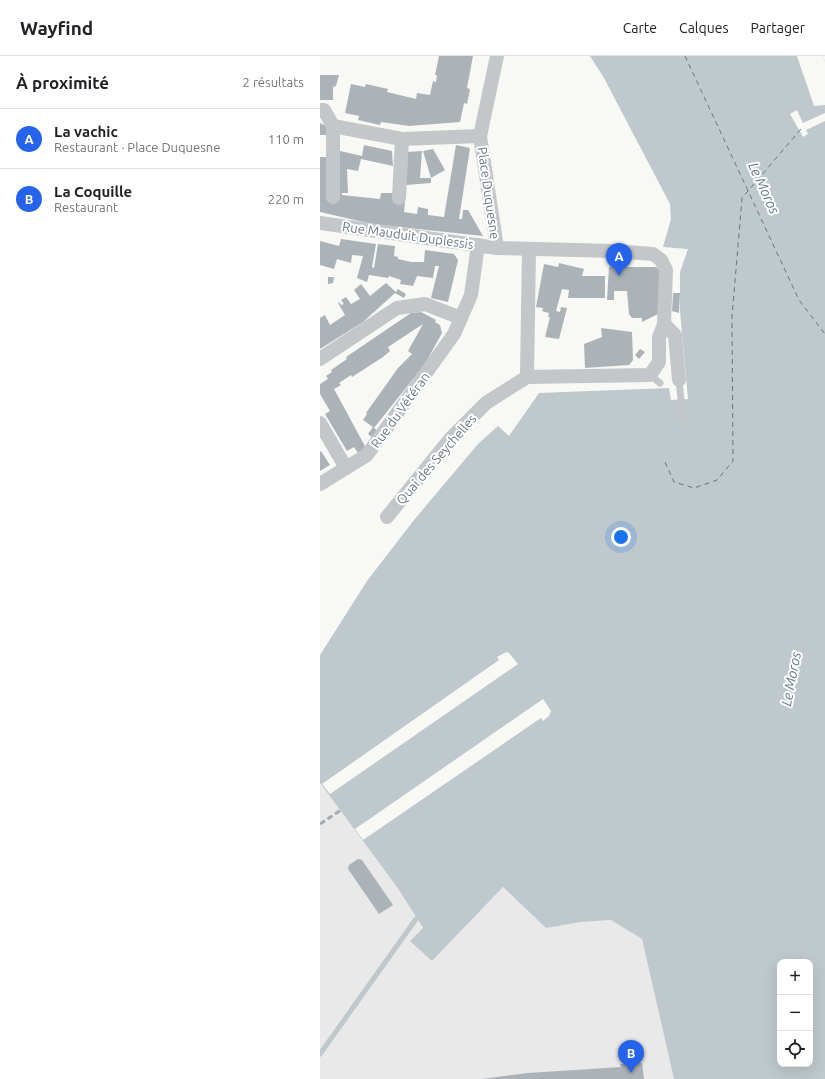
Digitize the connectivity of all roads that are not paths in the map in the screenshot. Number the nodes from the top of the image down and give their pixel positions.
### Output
1 (497, 56) edge
2 (320, 110) edge
3 (333, 126) junction
4 (480, 136) junction
5 (402, 140) junction
6 (333, 197) dead end
7 (399, 198) dead end
8 (320, 223) edge
9 (478, 245) junction
10 (497, 248) junction
11 (529, 249) junction
12 (461, 318) junction
13 (664, 324) junction
14 (320, 358) edge
15 (527, 377) junction
16 (679, 380) joint
17 (683, 420) dead end
18 (320, 424) edge
19 (346, 468) junction
20 (320, 484) edge
21 (387, 517) dead end

1 - 4 street, Place Duquesne
2 - 3 street
3 - 5 street
3 - 6 street
4 - 5 street
4 - 10 street, Place Duquesne
5 - 7 street
8 - 9 street, Rue Mauduit Duplessis
9 - 10 street, Rue Mauduit Duplessis
9 - 12 street, Rue du Vétéran
10 - 11 street, Place Duquesne
11 - 13 street, Place Duquesne
11 - 15 street
12 - 14 street
12 - 19 street, Rue du Vétéran
13 - 15 street
13 - 16 street
15 - 21 street, Quai des Seychelles
16 - 17 lane
18 - 19 street
19 - 20 street, Rue du Vétéran

